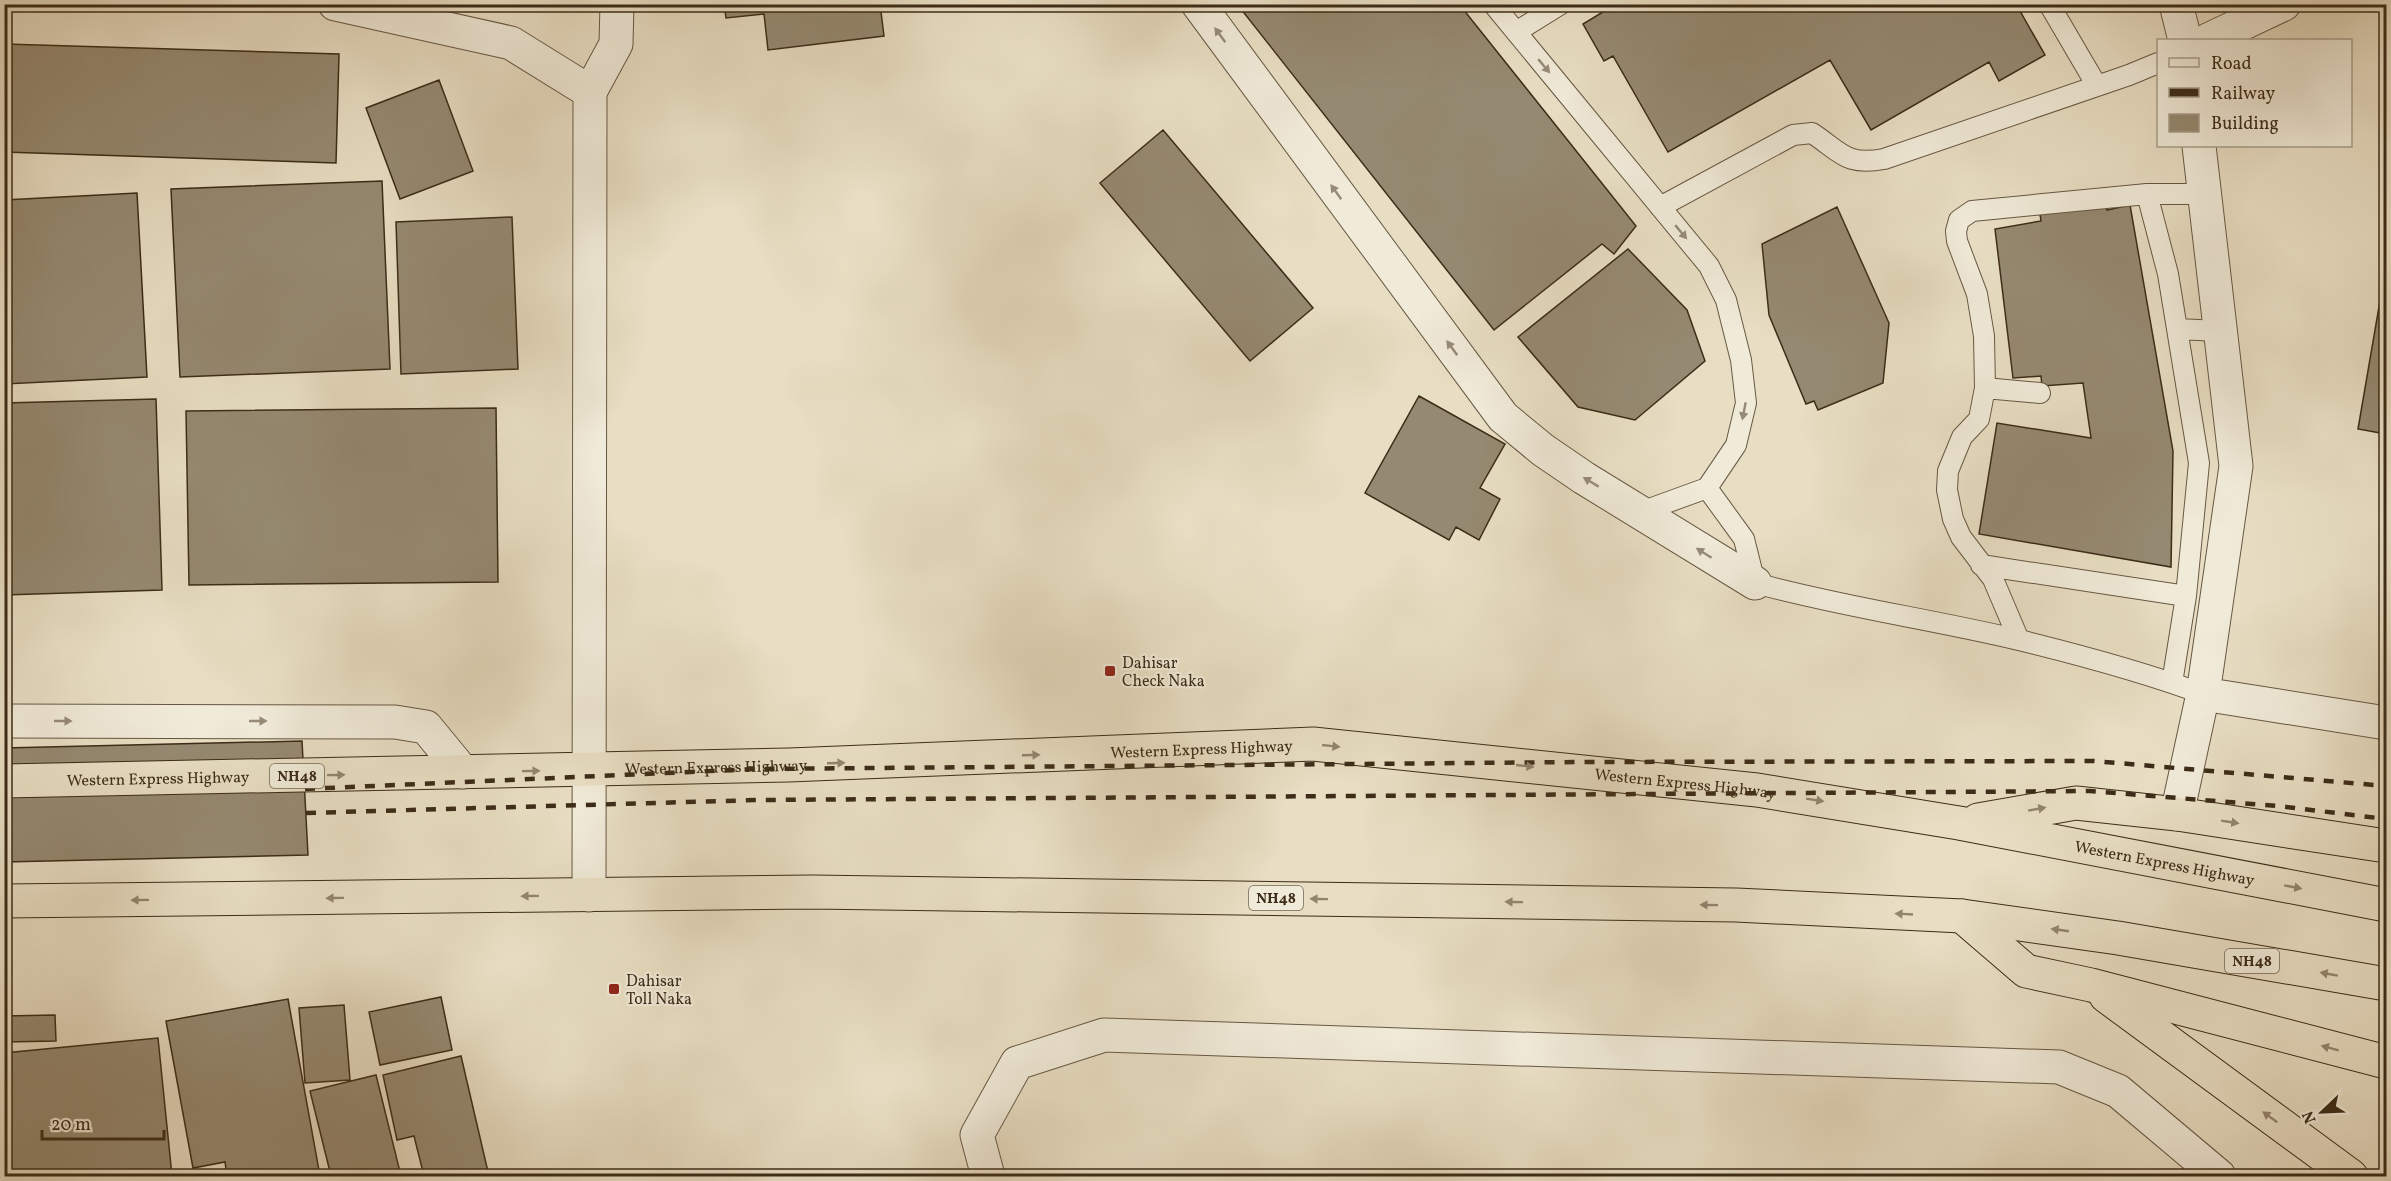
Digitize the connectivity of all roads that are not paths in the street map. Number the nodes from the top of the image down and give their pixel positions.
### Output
1 (335, 4) edge
2 (617, 4) edge
3 (1198, 4) edge
4 (1493, 4) edge
5 (1561, 4) edge
6 (2049, 4) edge
7 (2176, 4) edge
8 (2284, 4) edge
9 (1516, 32) junction
10 (2185, 39) edge
11 (2210, 39) edge
12 (2157, 63) edge
13 (2097, 86) junction
14 (590, 92) junction
15 (2199, 147) edge
16 (2147, 194) junction
17 (2205, 194) junction
18 (1660, 207) junction
19 (2177, 329) junction
20 (2220, 331) junction
21 (1985, 388) junction
22 (2040, 393) dead end
23 (1707, 488) junction
24 (1641, 512) junction
25 (1981, 565) junction
26 (1755, 582) junction
27 (2186, 596) junction
28 (2019, 640) junction
29 (2172, 683) junction
30 (2203, 694) junction
31 (4, 721) edge
32 (2386, 723) edge
33 (589, 769) junction
34 (463, 772) junction
35 (4, 781) edge
36 (2177, 814) junction
37 (1959, 823) junction
38 (2386, 846) edge
39 (589, 895) junction
40 (4, 901) edge
41 (2386, 905) edge
42 (1962, 916) junction
43 (2386, 984) edge
44 (2091, 985) junction
45 (2386, 1062) edge
46 (988, 1176) edge
47 (2219, 1176) edge
48 (2351, 1176) edge

1 - 14 street
2 - 14 street
24 -> 3 street
4 - 9 lane
5 - 9 lane
6 - 13 lane
7 - 10 street
8 - 11 street
9 -> 18 lane
12 - 13 lane
13 - 18 lane
14 - 33 street
15 - 17 street
16 - 17 lane
16 - 19 lane
16 - 21 lane
17 - 20 street
18 -> 23 lane
19 - 20 lane
19 - 27 lane
20 - 30 street
21 - 22 lane
21 - 25 lane
23 - 24 lane
23 - 26 lane
26 -> 24 street
25 - 27 lane
25 - 28 lane
26 - 28 lane
27 - 29 lane
28 - 29 lane
29 - 30 lane
30 - 32 street
30 - 36 street
31 -> 34 street
34 -> 33 highway, Western Express Highway / NH48
33 -> 37 highway, Western Express Highway / NH48
33 - 39 street
35 -> 34 highway, Western Express Highway / NH48
37 -> 36 highway
36 -> 38 highway
37 -> 41 highway, Western Express Highway / NH48
39 -> 40 highway, NH48
42 -> 39 highway, NH48
43 -> 42 highway, NH48
42 - 44 highway
45 -> 44 highway
48 -> 44 highway
46 - 47 street

